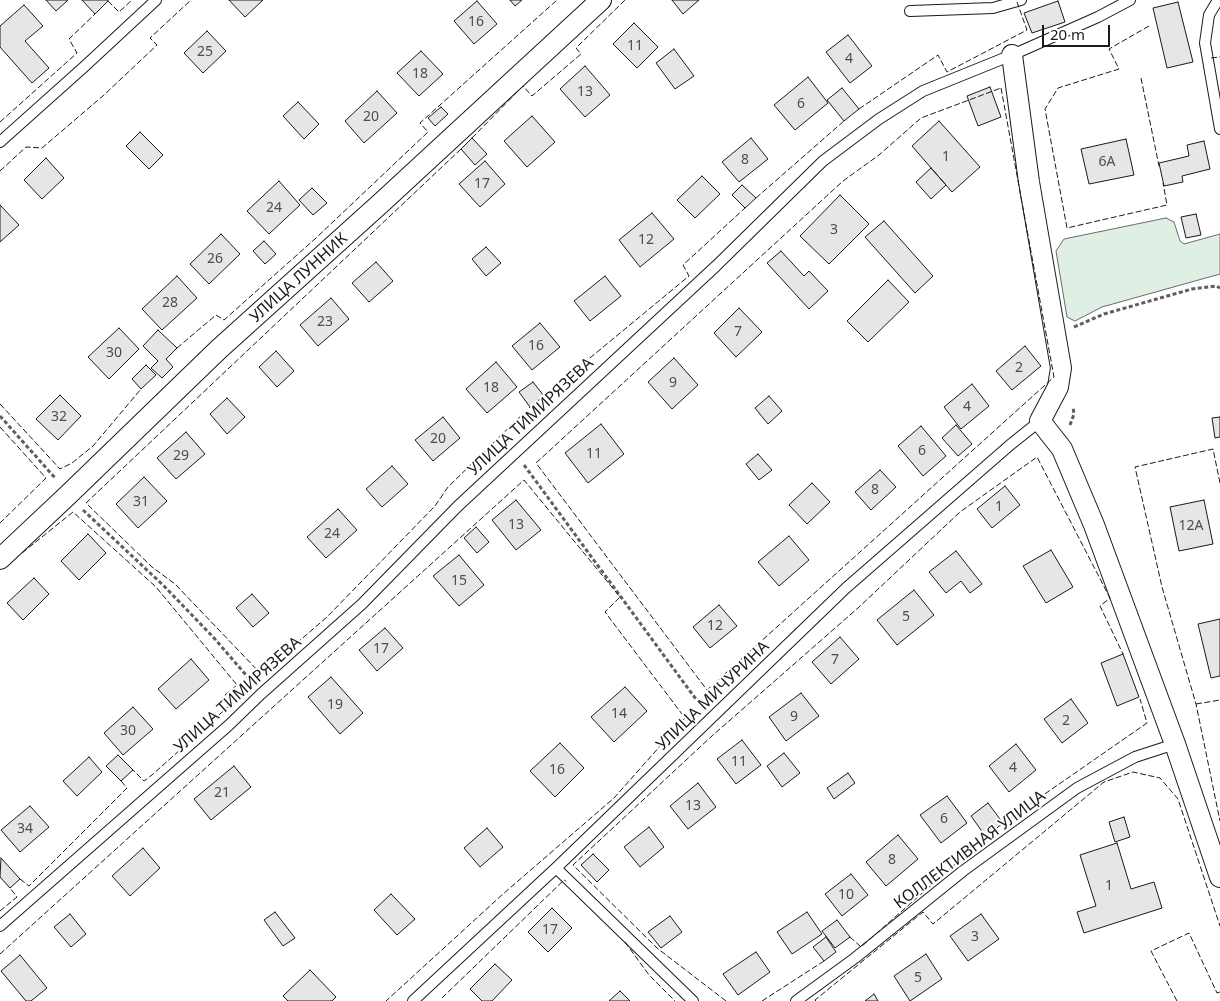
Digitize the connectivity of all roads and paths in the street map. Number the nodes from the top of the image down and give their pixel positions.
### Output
1 (156, 0) edge
2 (601, 0) edge
3 (1021, 0) edge
4 (1130, 0) edge
5 (1218, 0) edge
6 (910, 11) dead end
7 (1012, 55) junction
8 (1220, 129) edge
9 (0, 142) edge
10 (1220, 288) edge
11 (1068, 330) dead end
12 (1073, 405) dead end
13 (0, 416) edge
14 (1040, 421) junction
15 (1062, 449) junction
16 (514, 453) junction
17 (68, 496) junction
18 (0, 559) edge
19 (261, 694) junction
20 (711, 719) junction
21 (1175, 744) junction
22 (556, 868) junction
23 (1220, 877) edge
24 (0, 926) edge
25 (413, 1001) edge
26 (692, 1001) edge
27 (796, 1001) edge

1 - 9 lane
2 - 17 street, УЛИЦА ЛУННИК
3 - 6 lane
4 - 7 lane, УЛИЦА ТИМИРЯЗЕВА
5 - 8 lane
7 - 14 street
7 - 16 lane, УЛИЦА ТИМИРЯЗЕВА
10 - 11 path
12 - 15 path
13 - 17 path
14 - 15 street
14 - 20 lane, УЛИЦА МИЧУРИНА
15 - 21 street
16 - 19 lane, УЛИЦА ТИМИРЯЗЕВА
16 - 20 path
17 - 18 street, УЛИЦА ЛУННИК
17 - 19 path
19 - 24 lane, УЛИЦА ТИМИРЯЗЕВА
20 - 22 lane, УЛИЦА МИЧУРИНА
21 - 23 street
21 - 27 lane, КОЛЛЕКТИВНАЯ УЛИЦА
22 - 25 lane, УЛИЦА МИЧУРИНА
22 - 26 lane

